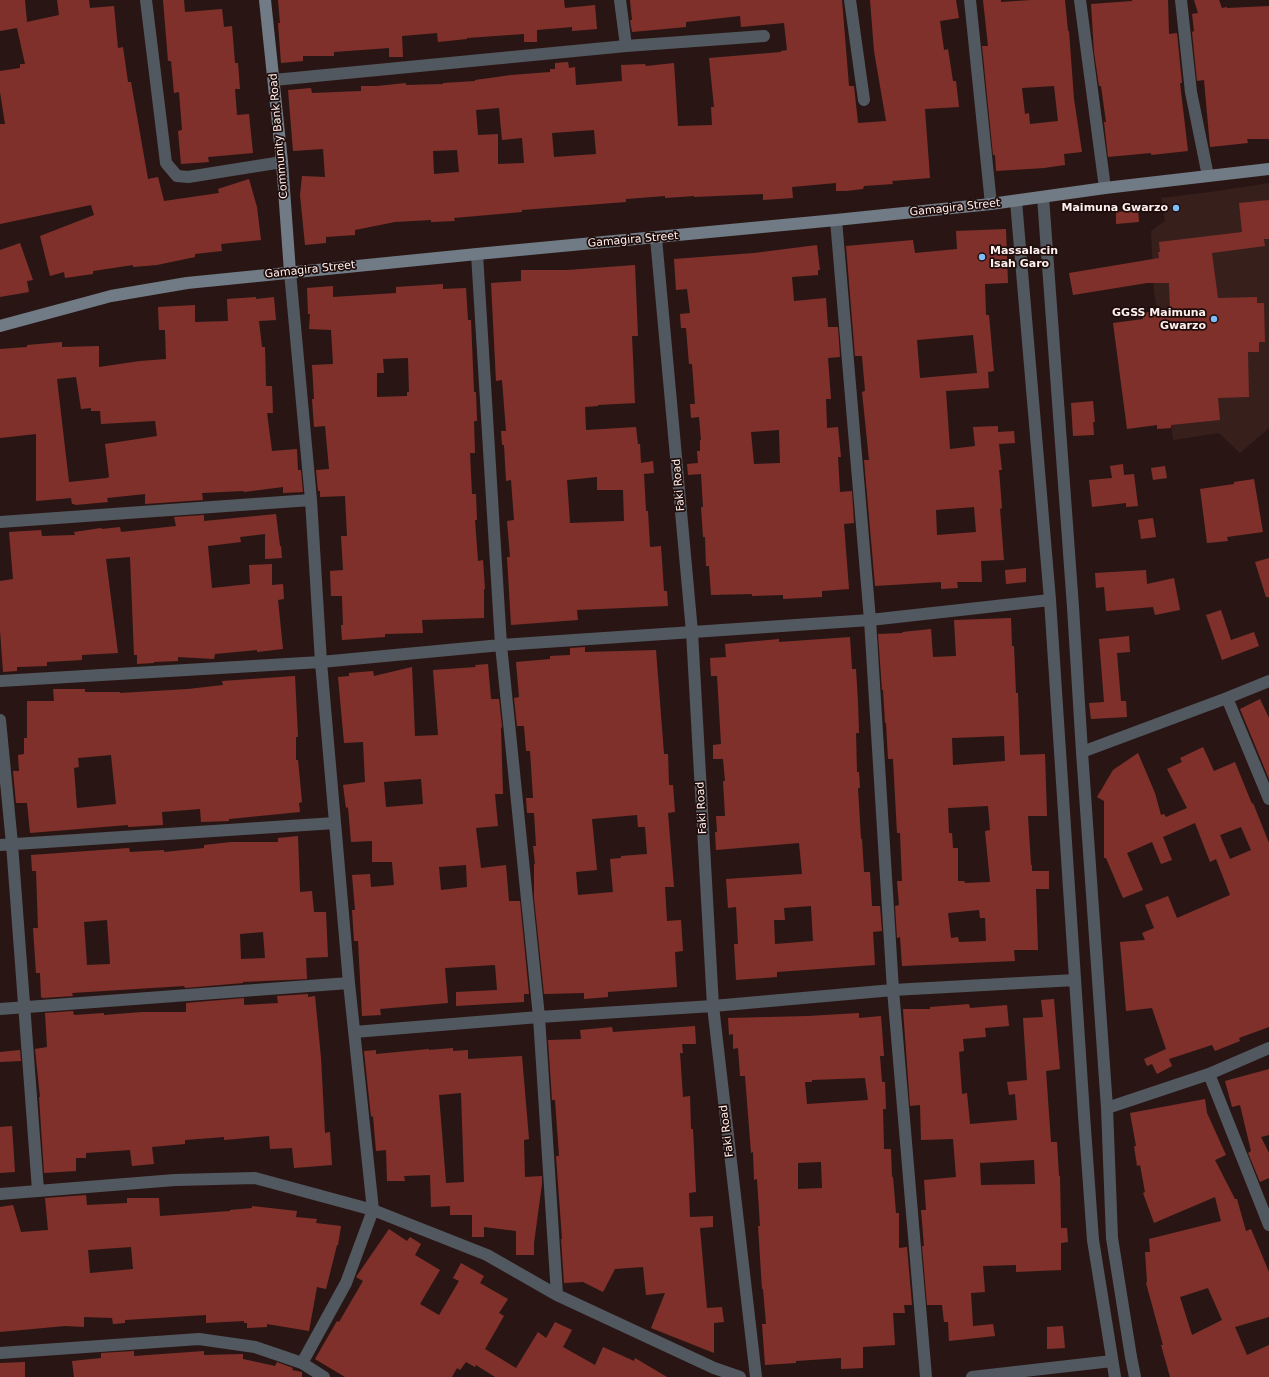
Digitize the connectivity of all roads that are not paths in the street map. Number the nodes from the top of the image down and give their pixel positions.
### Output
1 (146, 0) edge
2 (265, 0) edge
3 (620, 0) edge
4 (850, 0) edge
5 (970, 0) edge
6 (1080, 0) edge
7 (1181, 0) edge
8 (764, 36) dead end
9 (626, 46) junction
10 (274, 80) junction
11 (864, 100) dead end
12 (282, 162) junction
13 (1269, 169) edge
14 (1208, 176) junction
15 (1105, 188) junction
16 (1043, 197) junction
17 (1016, 201) junction
18 (991, 204) junction
19 (836, 220) junction
20 (656, 238) junction
21 (477, 254) junction
22 (290, 272) junction
23 (0, 326) edge
24 (311, 500) junction
25 (0, 522) edge
26 (1050, 600) junction
27 (870, 620) junction
28 (692, 632) junction
29 (501, 645) junction
30 (321, 662) junction
31 (1269, 680) edge
32 (0, 682) edge
33 (1227, 698) junction
34 (0, 720) edge
35 (1082, 752) junction
36 (1269, 799) edge
37 (335, 823) junction
38 (12, 844) junction
39 (0, 845) edge
40 (1091, 881) junction
41 (1069, 882) junction
42 (1075, 980) junction
43 (349, 983) junction
44 (894, 990) junction
45 (713, 1006) junction
46 (24, 1007) junction
47 (0, 1009) edge
48 (539, 1017) junction
49 (354, 1032) junction
50 (1269, 1048) edge
51 (1210, 1074) junction
52 (1106, 1108) junction
53 (38, 1190) junction
54 (0, 1194) edge
55 (373, 1210) junction
56 (1269, 1225) edge
57 (557, 1295) junction
58 (0, 1353) edge
59 (1112, 1361) junction
60 (302, 1363) junction
61 (324, 1377) edge
62 (740, 1377) edge
63 (756, 1377) edge
64 (926, 1377) edge
65 (972, 1377) edge
66 (1115, 1377) edge
67 (1135, 1377) edge

1 - 12 street
2 - 10 street, Community Bank Road
3 - 9 street
4 - 11 street
5 - 18 street
6 - 15 street
7 - 14 street
8 - 9 street
9 - 10 street
10 - 12 street, Community Bank Road
12 - 22 street, Community Bank Road
13 - 14 street, Gamagira Street
14 - 15 street, Gamagira Street
15 - 16 street, Gamagira Street
16 - 17 street, Gamagira Street
16 - 35 street
17 - 18 street, Gamagira Street
17 - 26 street
18 - 19 street, Gamagira Street
19 - 20 street, Gamagira Street
19 - 27 street
20 - 21 street, Gamagira Street
20 - 28 street, Faki Road
21 - 22 street, Gamagira Street
21 - 29 street
22 - 23 street, Gamagira Street
22 - 24 street
24 - 25 street
24 - 30 street
26 - 27 street
26 - 41 street
27 - 28 street
27 - 44 street
28 - 29 street
28 - 45 street, Faki Road
29 - 30 street
29 - 48 street
30 - 32 street
30 - 37 street
31 - 33 street
33 - 35 street
33 - 36 street
34 - 38 street
35 - 40 street
37 - 38 street
37 - 43 street
38 - 39 street
38 - 46 street
40 - 41 street
40 - 52 street
41 - 42 street
42 - 44 street
42 - 59 street
43 - 46 street
43 - 49 street
44 - 45 street
44 - 64 street
45 - 48 street
45 - 63 street, Faki Road
46 - 47 street
46 - 53 street
48 - 49 street
48 - 57 street
49 - 55 street
50 - 51 street
51 - 52 street
51 - 56 street
52 - 67 street
53 - 54 street
53 - 55 street
55 - 57 street
55 - 60 street
57 - 62 street
58 - 60 street
59 - 65 street
59 - 66 street
60 - 61 street

